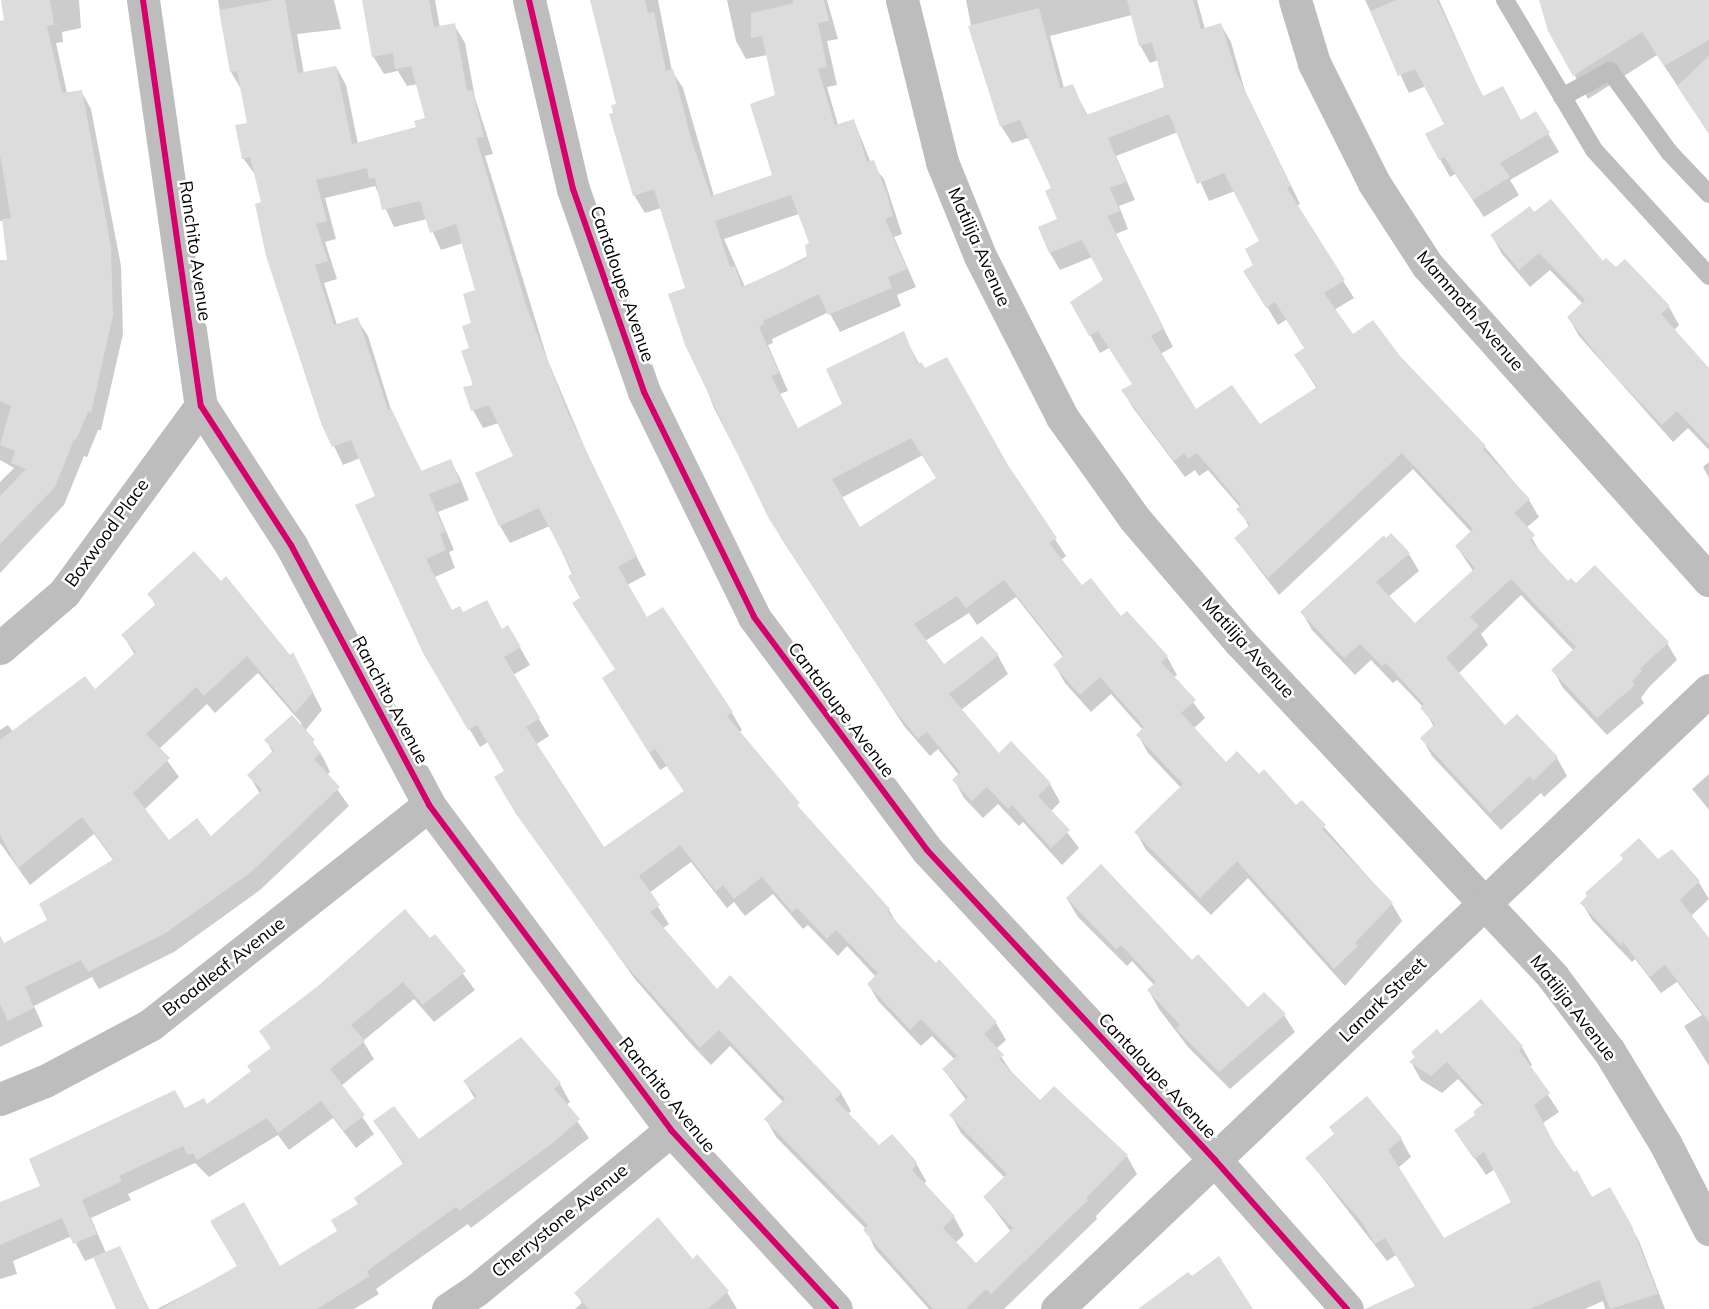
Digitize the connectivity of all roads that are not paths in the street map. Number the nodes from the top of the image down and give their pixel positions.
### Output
1 (143, 0) edge
2 (529, 0) edge
3 (902, 0) edge
4 (1295, 0) edge
5 (1505, 0) edge
6 (1562, 97) junction
7 (1709, 194) edge
8 (1709, 276) edge
9 (201, 406) junction
10 (1709, 580) edge
11 (0, 648) edge
12 (1709, 690) edge
13 (429, 805) junction
14 (1484, 903) junction
15 (0, 1099) edge
16 (671, 1130) junction
17 (1215, 1160) junction
18 (1709, 1228) edge
19 (448, 1309) edge
20 (836, 1309) edge
21 (1057, 1309) edge
22 (1347, 1309) edge

1 - 9 street, Ranchito Avenue
2 - 17 street, Cantaloupe Avenue
3 - 14 street, Matilija Avenue
4 - 10 street, Mammoth Avenue
5 - 6 lane
6 - 7 lane
6 - 8 lane
9 - 11 street, Boxwood Place
9 - 13 street, Ranchito Avenue
12 - 14 street, Lanark Street
13 - 15 street, Broadleaf Avenue
13 - 16 street, Ranchito Avenue
14 - 17 street, Lanark Street
14 - 18 street, Matilija Avenue
16 - 19 street, Cherrystone Avenue
16 - 20 street, Ranchito Avenue
17 - 21 street, Lanark Street
17 - 22 street, Cantaloupe Avenue

